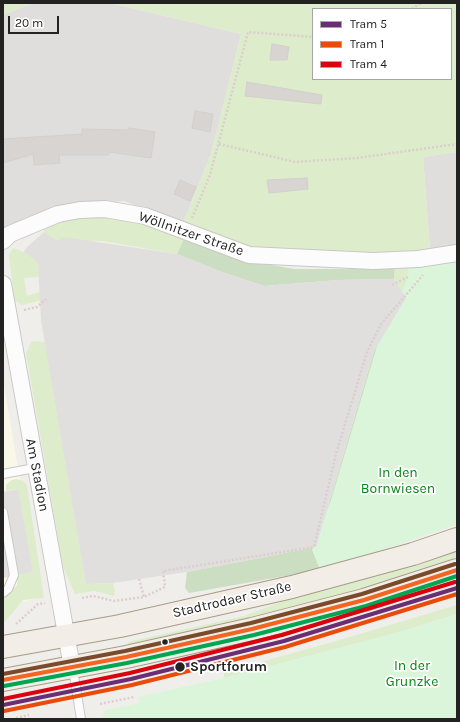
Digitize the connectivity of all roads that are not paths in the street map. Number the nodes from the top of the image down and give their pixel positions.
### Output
1 (3, 241) edge
2 (457, 253) edge
3 (3, 284) edge
4 (35, 468) junction
5 (3, 474) edge
6 (3, 512) edge
7 (457, 539) edge
8 (457, 570) edge
9 (3, 592) edge
10 (67, 636) junction
11 (3, 647) edge
12 (72, 667) junction
13 (3, 680) edge
14 (81, 719) edge

1 - 2 street, Wöllnitzer Straße
3 - 4 street, Am Stadion
4 - 5 lane
4 - 10 street, Am Stadion
6 - 9 lane
7 - 10 main road, Stadtrodaer Straße
8 - 12 main road
10 - 11 main road, Stadtrodaer Straße
10 - 12 street, Am Stadion
12 - 13 main road
12 - 14 lane

